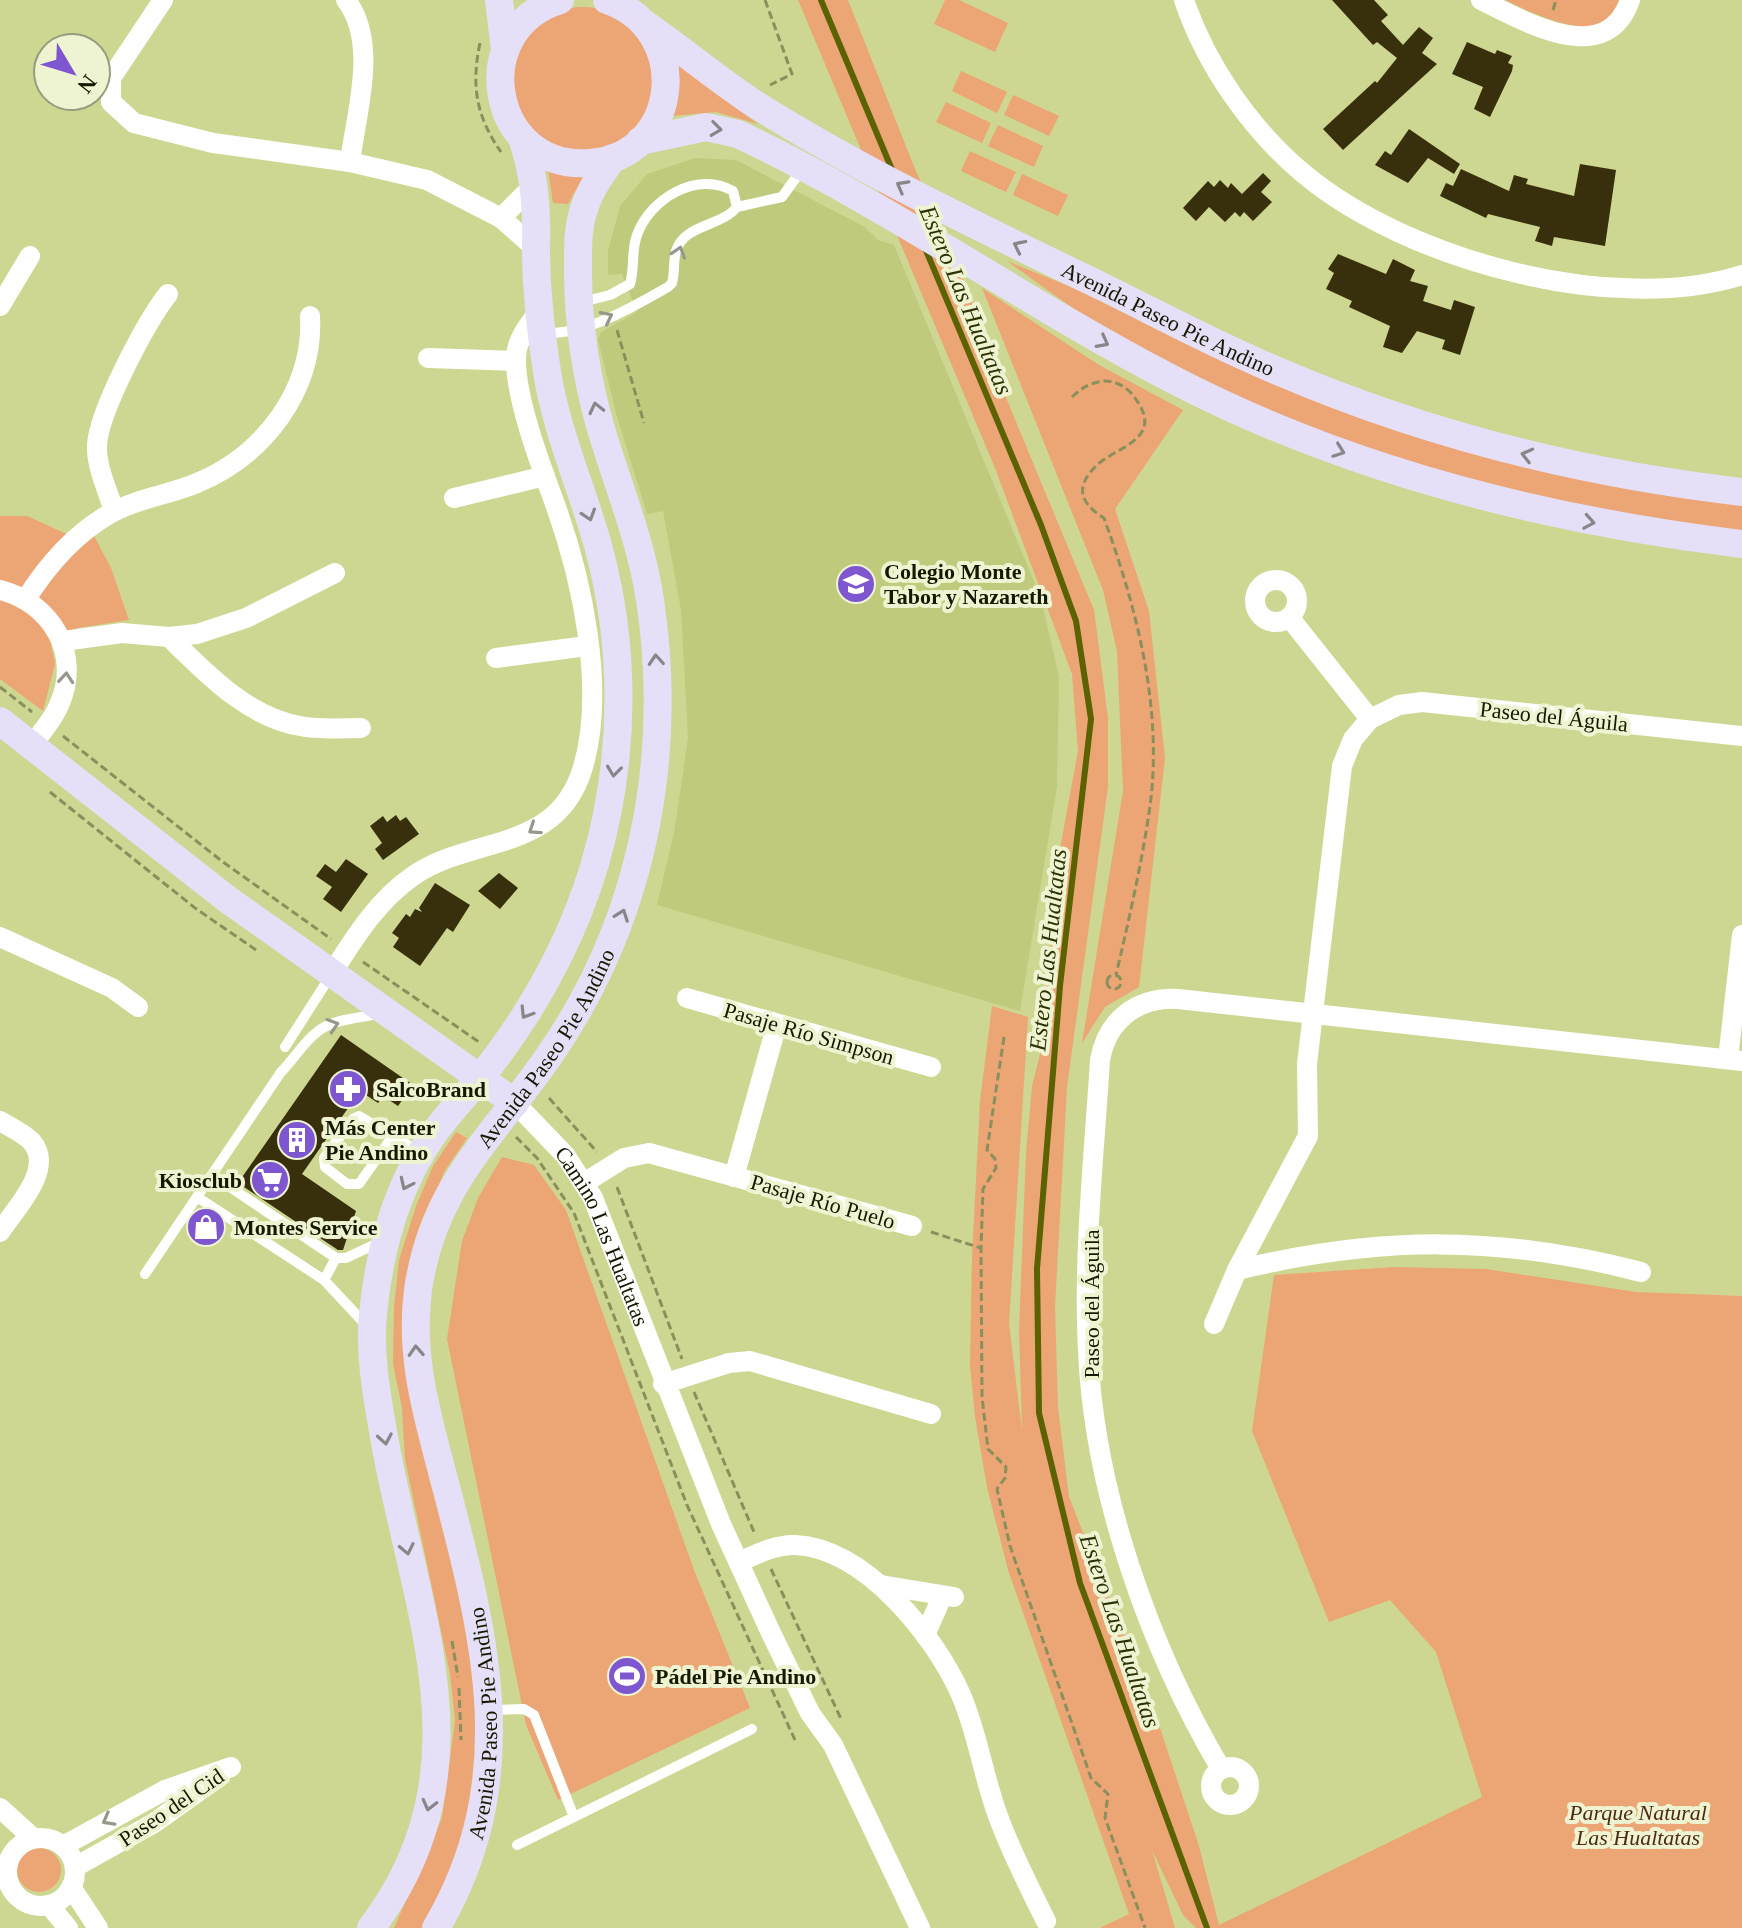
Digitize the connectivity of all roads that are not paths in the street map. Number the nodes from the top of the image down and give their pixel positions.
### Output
1 (163, 0) edge
2 (346, 0) edge
3 (499, 0) edge
4 (560, 0) edge
5 (607, 0) edge
6 (1184, 0) edge
7 (1481, 0) edge
8 (1630, 0) edge
9 (645, 24) junction
10 (493, 45) junction
11 (640, 141) junction
12 (514, 148) junction
13 (613, 158) junction
14 (350, 162) junction
15 (803, 168) junction
16 (535, 184) junction
17 (737, 207) junction
18 (501, 218) junction
19 (536, 249) junction
20 (30, 256) dead end
21 (1742, 275) edge
22 (630, 284) junction
23 (168, 294) dead end
24 (642, 299) junction
25 (0, 306) edge
26 (579, 315) junction
27 (310, 316) dead end
28 (541, 322) junction
29 (428, 358) dead end
30 (516, 361) junction
31 (545, 476) junction
32 (1742, 492) edge
33 (454, 498) dead end
34 (114, 511) junction
35 (1742, 544) edge
36 (335, 573) dead end
37 (0, 590) edge
38 (26, 599) junction
39 (1289, 617) dead end
40 (169, 637) junction
41 (63, 641) junction
42 (587, 646) junction
43 (496, 658) dead end
44 (1370, 719) junction
45 (0, 721) edge
46 (361, 728) dead end
47 (40, 735) junction
48 (1742, 736) edge
49 (1742, 935) edge
50 (0, 937) edge
51 (340, 962) junction
52 (687, 998) dead end
53 (138, 1007) dead end
54 (388, 1011) junction
55 (1312, 1014) junction
56 (777, 1024) junction
57 (285, 1047) dead end
58 (1735, 1060) edge
59 (931, 1067) dead end
60 (481, 1076) junction
61 (515, 1103) junction
62 (0, 1121) edge
63 (392, 1137) junction
64 (421, 1153) junction
65 (212, 1175) junction
66 (734, 1177) junction
67 (584, 1183) junction
68 (197, 1197) junction
69 (912, 1226) road end
70 (0, 1232) edge
71 (385, 1239) junction
72 (336, 1258) junction
73 (1237, 1270) junction
74 (1641, 1272) dead end
75 (145, 1274) dead end
76 (324, 1280) junction
77 (1214, 1324) dead end
78 (372, 1335) junction
79 (663, 1384) junction
80 (931, 1414) dead end
81 (739, 1562) junction
82 (881, 1585) junction
83 (925, 1635) junction
84 (491, 1710) junction
85 (752, 1729) dead end
86 (1221, 1769) dead end
87 (0, 1808) edge
88 (574, 1817) junction
89 (33, 1838) junction
90 (517, 1845) dead end
91 (63, 1846) junction
92 (6, 1848) edge
93 (4, 1877) edge
94 (73, 1877) junction
95 (20, 1898) junction
96 (49, 1905) junction
97 (0, 1908) edge
98 (1046, 1921) dead end
99 (68, 1928) edge
100 (98, 1928) edge
101 (371, 1928) edge
102 (436, 1928) edge
103 (920, 1928) edge

1 - 14 street
2 - 14 street
3 - 10 street
4 - 10 street
5 - 9 street, Avenida Paseo Pie Andino
6 - 21 street
7 - 8 street
9 - 11 street
32 -> 9 street, Avenida Paseo Pie Andino
10 - 12 street, Avenida Paseo Pie Andino
11 - 13 street
11 -> 15 street, Avenida Paseo Pie Andino
12 - 13 street
12 - 16 street, Avenida Paseo Pie Andino
13 - 26 street, Avenida Paseo Pie Andino
14 - 18 street
15 - 17 lane
15 -> 35 street, Avenida Paseo Pie Andino
16 - 18 street
16 - 19 street, Avenida Paseo Pie Andino
17 - 22 lane
24 -> 17 lane
18 - 19 street
19 - 28 street, Avenida Paseo Pie Andino
20 - 25 street
22 - 24 lane
22 - 26 lane
23 - 34 street
26 -> 24 lane
26 - 28 lane
61 -> 26 street, Avenida Paseo Pie Andino
27 - 34 street
28 - 30 street
28 -> 60 street, Avenida Paseo Pie Andino
29 - 30 street
30 - 31 street
31 - 33 street
31 - 42 street
34 - 38 street
36 - 40 street
37 - 38 street
38 - 41 street
39 - 44 street
40 - 41 street
40 - 46 street
47 -> 41 street
42 - 43 street
42 -> 51 street
44 - 48 street, Paseo del Águila
44 - 55 street
45 - 47 street, Camino Las Hualtatas
47 - 51 street, Camino Las Hualtatas
49 - 58 street
50 - 53 street
51 - 54 street, Camino Las Hualtatas
51 - 57 lane
52 - 56 street, Pasaje Río Simpson
54 - 60 street, Camino Las Hualtatas
65 -> 54 lane
55 - 58 street, Paseo del Águila
55 - 73 street
55 - 86 street, Paseo del Águila
56 - 59 street, Pasaje Río Simpson
56 - 66 street, Pasaje Río Puelo
60 - 61 street, Camino Las Hualtatas
60 - 64 street, Avenida Paseo Pie Andino
61 - 67 street, Camino Las Hualtatas
84 -> 61 street, Avenida Paseo Pie Andino
62 - 70 street
63 - 63 lane
63 - 64 lane
64 -> 71 street, Avenida Paseo Pie Andino
65 - 68 lane
65 - 72 lane
66 - 67 street, Pasaje Río Puelo
66 - 69 street, Pasaje Río Puelo
67 - 79 street, Camino Las Hualtatas
68 - 75 lane
68 - 76 lane
71 - 72 lane
71 - 78 street, Avenida Paseo Pie Andino
72 - 76 lane
73 - 74 street
73 - 77 street
76 - 78 lane
78 -> 101 street, Avenida Paseo Pie Andino
79 - 80 street
79 - 81 street, Camino Las Hualtatas
81 - 82 street
81 - 103 street, Camino Las Hualtatas
82 - 83 street
82 - 83 street
83 - 98 street
84 - 88 lane
84 - 102 street, Avenida Paseo Pie Andino
85 - 88 lane
87 - 89 street
88 - 90 lane
89 - 91 street
89 - 92 street
91 - 94 street
94 -> 91 street, Paseo del Cid
92 - 93 street
93 - 95 street
94 - 96 street
94 - 100 street
95 - 96 street
95 - 97 street
96 - 99 street

